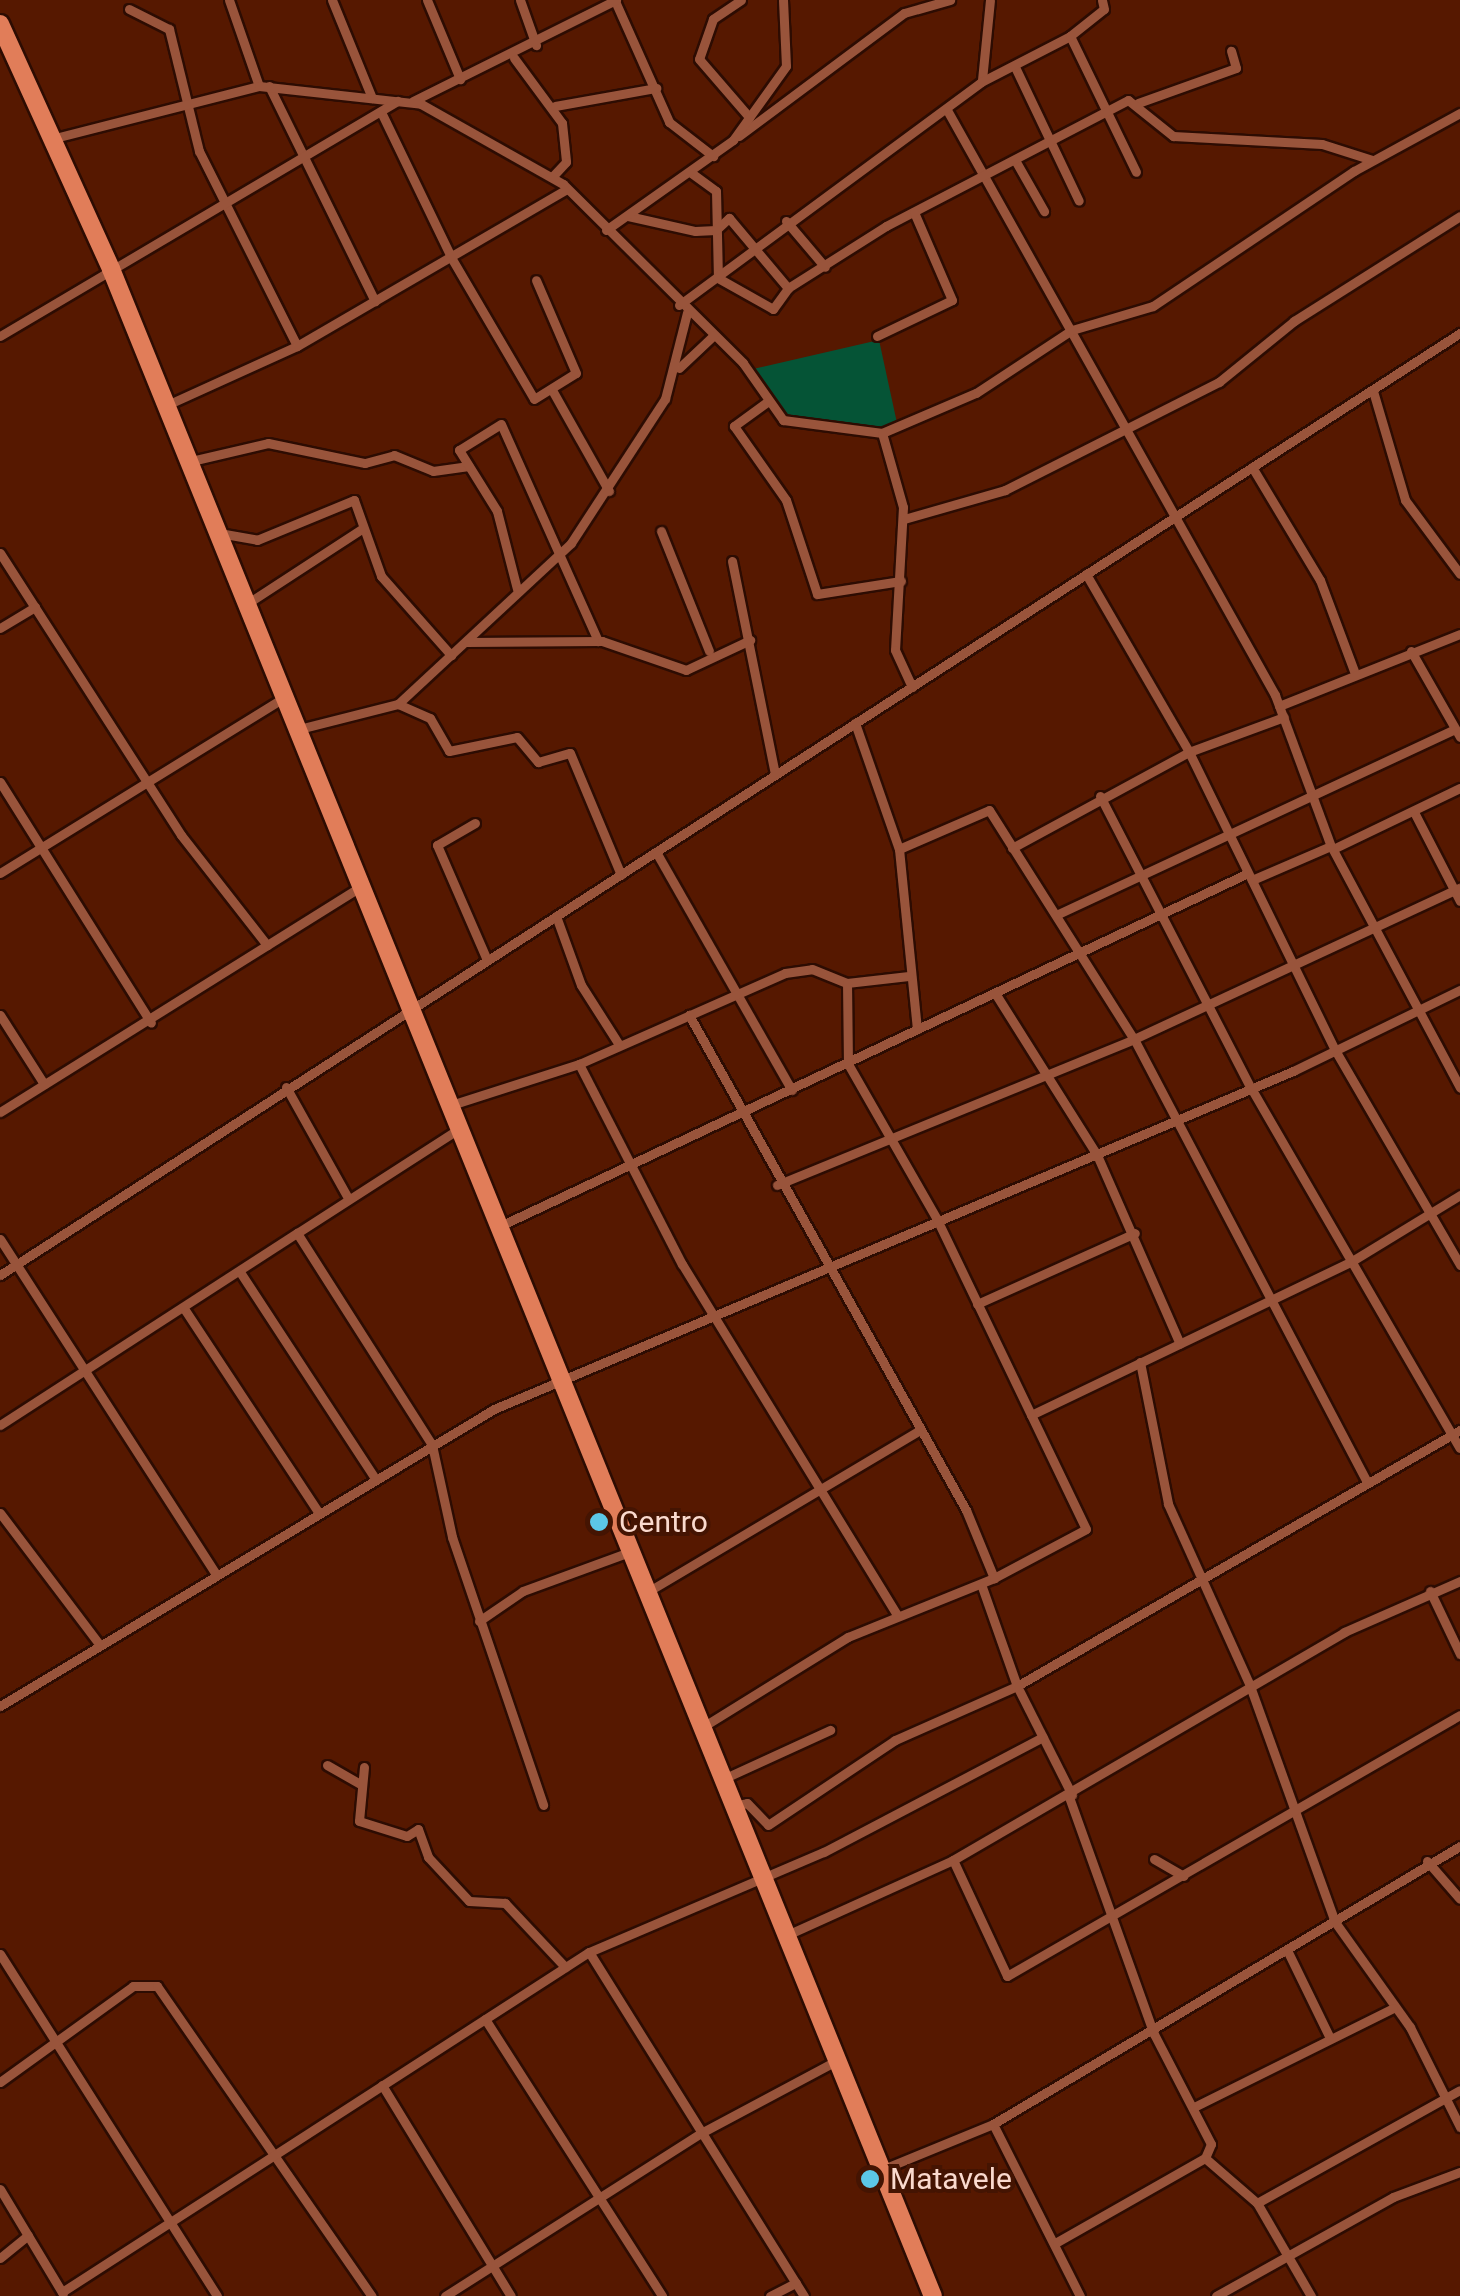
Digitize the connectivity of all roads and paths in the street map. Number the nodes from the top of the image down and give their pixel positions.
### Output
1 (229, 0) edge
2 (332, 0) edge
3 (427, 0) edge
4 (520, 0) edge
5 (616, 0) edge
6 (741, 0) edge
7 (783, 0) edge
8 (950, 0) edge
9 (990, 0) edge
10 (1102, 0) edge
11 (129, 8) dead end
12 (0, 24) edge
13 (1070, 36) junction
14 (536, 45) junction
15 (1231, 51) dead end
16 (514, 58) junction
17 (1015, 67) junction
18 (460, 79) junction
19 (981, 82) junction
20 (264, 86) junction
21 (656, 88) junction
22 (372, 98) junction
23 (398, 101) junction
24 (187, 102) junction
25 (410, 102) junction
26 (1138, 103) junction
27 (555, 106) junction
28 (947, 110) junction
29 (1106, 111) junction
30 (382, 114) junction
31 (1460, 114) edge
32 (749, 118) junction
33 (1050, 138) junction
34 (50, 139) junction
35 (733, 140) junction
36 (713, 156) junction
37 (1016, 160) junction
38 (1372, 160) junction
39 (302, 164) junction
40 (690, 172) junction
41 (1136, 172) dead end
42 (553, 176) junction
43 (983, 180) junction
44 (567, 188) junction
45 (1079, 201) dead end
46 (226, 209) junction
47 (1044, 211) dead end
48 (914, 212) junction
49 (626, 216) junction
50 (1460, 216) edge
51 (786, 221) junction
52 (606, 230) junction
53 (716, 230) junction
54 (750, 248) junction
55 (452, 260) junction
56 (825, 266) junction
57 (110, 269) junction
58 (718, 278) junction
59 (536, 280) dead end
60 (788, 288) junction
61 (374, 302) junction
62 (679, 304) junction
63 (688, 313) junction
64 (1072, 330) junction
65 (1460, 334) edge
66 (0, 336) edge
67 (713, 336) junction
68 (877, 336) dead end
69 (297, 346) junction
70 (677, 370) junction
71 (552, 390) junction
72 (1373, 391) junction
73 (767, 402) junction
74 (164, 406) junction
75 (1130, 430) junction
76 (882, 433) junction
77 (187, 462) junction
78 (469, 466) junction
79 (1252, 467) junction
80 (609, 491) junction
81 (1175, 517) junction
82 (904, 519) junction
83 (363, 528) junction
84 (662, 531) dead end
85 (211, 535) junction
86 (562, 552) junction
87 (0, 553) edge
88 (732, 561) dead end
89 (1086, 574) junction
90 (1460, 574) edge
91 (901, 580) junction
92 (516, 589) junction
93 (242, 607) junction
94 (35, 608) junction
95 (0, 628) edge
96 (1460, 634) edge
97 (750, 640) junction
98 (598, 641) junction
99 (466, 642) junction
100 (710, 651) junction
101 (1411, 651) junction
102 (451, 655) junction
103 (1354, 671) junction
104 (912, 687) junction
105 (280, 700) junction
106 (398, 704) junction
107 (1282, 711) junction
108 (855, 724) junction
109 (292, 731) junction
110 (1458, 733) edge
111 (1190, 752) junction
112 (775, 774) junction
113 (0, 782) edge
114 (148, 785) junction
115 (1460, 788) edge
116 (1309, 791) junction
117 (1100, 796) junction
118 (1414, 812) junction
119 (474, 823) dead end
120 (1230, 832) junction
121 (44, 848) junction
122 (899, 848) junction
123 (1012, 848) junction
124 (1332, 848) junction
125 (656, 852) junction
126 (0, 873) edge
127 (621, 875) junction
128 (1145, 875) junction
129 (1250, 876) junction
130 (355, 890) junction
131 (1458, 893) edge
132 (1056, 915) junction
133 (1164, 915) junction
134 (556, 916) junction
135 (1374, 929) junction
136 (267, 945) junction
137 (1081, 956) junction
138 (488, 960) junction
139 (1291, 968) junction
140 (909, 976) junction
141 (847, 983) junction
142 (1460, 990) edge
143 (996, 993) junction
144 (735, 994) junction
145 (1208, 1005) junction
146 (404, 1009) junction
147 (1417, 1011) junction
148 (0, 1015) edge
149 (689, 1015) junction
150 (152, 1023) junction
151 (918, 1029) junction
152 (1134, 1038) junction
153 (618, 1043) junction
154 (1335, 1050) junction
155 (579, 1064) junction
156 (848, 1064) junction
157 (1048, 1073) junction
158 (44, 1084) junction
159 (286, 1087) junction
160 (1251, 1088) junction
161 (1460, 1088) edge
162 (792, 1090) junction
163 (445, 1107) junction
164 (0, 1112) edge
165 (739, 1114) junction
166 (1174, 1122) junction
167 (454, 1132) junction
168 (890, 1140) junction
169 (1097, 1155) junction
170 (627, 1165) junction
171 (777, 1185) junction
172 (1460, 1195) edge
173 (348, 1198) junction
174 (1426, 1211) junction
175 (938, 1221) junction
176 (494, 1230) junction
177 (297, 1233) junction
178 (1135, 1233) junction
179 (0, 1239) edge
180 (1352, 1261) junction
181 (16, 1264) junction
182 (1460, 1265) edge
183 (828, 1266) junction
184 (240, 1272) junction
185 (0, 1275) edge
186 (1269, 1303) junction
187 (977, 1304) junction
188 (185, 1310) junction
189 (711, 1315) junction
190 (1180, 1344) junction
191 (1140, 1362) junction
192 (85, 1372) junction
193 (556, 1380) junction
194 (1031, 1415) junction
195 (0, 1425) edge
196 (917, 1432) junction
197 (1456, 1432) edge
198 (432, 1445) junction
199 (1460, 1448) edge
200 (375, 1478) junction
201 (1367, 1482) junction
202 (816, 1488) junction
203 (318, 1512) junction
204 (0, 1514) edge
205 (627, 1553) junction
206 (215, 1574) junction
207 (1201, 1576) junction
208 (994, 1578) junction
209 (1460, 1581) edge
210 (980, 1584) junction
211 (1430, 1591) junction
212 (644, 1595) junction
213 (898, 1616) junction
214 (479, 1621) junction
215 (100, 1645) junction
216 (1460, 1654) edge
217 (1017, 1686) junction
218 (1250, 1686) junction
219 (0, 1706) edge
220 (1460, 1715) edge
221 (699, 1729) junction
222 (830, 1730) dead end
223 (1043, 1737) junction
224 (328, 1765) dead end
225 (364, 1767) dead end
226 (720, 1780) junction
227 (362, 1785) junction
228 (1070, 1796) junction
229 (543, 1805) dead end
230 (732, 1807) junction
231 (1294, 1814) junction
232 (1460, 1846) edge
233 (1154, 1859) dead end
234 (952, 1860) junction
235 (1427, 1861) junction
236 (1184, 1876) junction
237 (761, 1880) junction
238 (1460, 1899) edge
239 (1111, 1916) junction
240 (1335, 1922) junction
241 (784, 1936) junction
242 (1286, 1950) junction
243 (588, 1952) junction
244 (0, 1954) edge
245 (565, 1967) junction
246 (1392, 2008) junction
247 (484, 2019) junction
248 (1152, 2029) junction
249 (1330, 2038) junction
250 (61, 2044) junction
251 (836, 2061) junction
252 (0, 2082) edge
253 (382, 2085) junction
254 (1460, 2090) edge
255 (1442, 2096) junction
256 (1194, 2107) junction
257 (992, 2124) junction
258 (1460, 2127) edge
259 (701, 2133) junction
260 (276, 2151) junction
261 (1205, 2158) junction
262 (881, 2170) junction
263 (1460, 2172) edge
264 (0, 2189) edge
265 (596, 2197) junction
266 (1258, 2203) junction
267 (170, 2220) junction
268 (30, 2240) junction
269 (1057, 2242) junction
270 (1286, 2254) junction
271 (0, 2258) edge
272 (491, 2266) junction
273 (796, 2282) junction
274 (63, 2294) edge
275 (217, 2296) edge
276 (372, 2296) edge
277 (445, 2296) edge
278 (511, 2296) edge
279 (662, 2296) edge
280 (770, 2296) edge
281 (804, 2296) edge
282 (933, 2296) edge
283 (1080, 2296) edge
284 (1216, 2296) edge
285 (1311, 2296) edge

1 - 20 street
2 - 22 street
3 - 18 street
4 - 14 street
5 - 14 street
5 - 21 street
6 - 32 street
7 - 32 street
8 - 35 street
9 - 19 street
10 - 13 street
11 - 24 street
12 - 34 highway
13 - 17 street
13 - 29 street
14 - 16 street
15 - 26 street
16 - 18 street
16 - 27 street
17 - 19 street
17 - 33 street
18 - 25 street
19 - 28 street
20 - 22 street
20 - 24 street
20 - 39 street
21 - 27 street
21 - 36 street
22 - 23 street
23 - 25 street
23 - 30 street
24 - 34 street
24 - 46 street
25 - 42 street
26 - 29 street
26 - 38 street
27 - 42 street
28 - 43 street
28 - 51 street
29 - 33 street
29 - 41 street
30 - 39 street
30 - 55 street
31 - 38 street
32 - 35 street
33 - 37 street
33 - 45 street
34 - 57 highway
35 - 36 street
36 - 40 street
37 - 43 street
37 - 47 street
38 - 64 street
39 - 46 street
39 - 61 street
40 - 49 street
40 - 53 street
42 - 44 street
43 - 48 street
43 - 64 street
44 - 52 street
44 - 55 street
46 - 57 street
46 - 69 street
48 - 56 street
48 - 68 street
49 - 52 street
49 - 53 street
50 - 75 street
51 - 54 street
51 - 56 street
52 - 62 street
53 - 54 street
53 - 58 street
54 - 58 street
54 - 60 street
55 - 61 street
55 - 71 street
56 - 60 street
57 - 66 street
57 - 74 highway
58 - 60 street
58 - 62 street
59 - 71 street
61 - 69 street
62 - 63 street
63 - 67 street
63 - 70 street
64 - 75 street
64 - 76 street
65 - 72 street
67 - 70 street
67 - 73 street
69 - 74 street
70 - 80 street
71 - 80 street
72 - 79 street
72 - 90 street
73 - 76 street
73 - 91 street
74 - 77 highway
75 - 81 street
75 - 82 street
76 - 82 street
77 - 78 street
77 - 85 highway
78 - 86 street
78 - 92 street
79 - 81 street
79 - 103 street
80 - 86 street
81 - 89 street
81 - 107 street
82 - 91 street
83 - 85 street
83 - 93 street
83 - 102 street
84 - 100 street
85 - 93 highway
86 - 92 street
86 - 98 street
87 - 94 street
88 - 97 street
89 - 104 street
89 - 111 street
91 - 104 street
92 - 99 street
93 - 105 highway
94 - 95 street
94 - 114 street
96 - 101 street
97 - 100 street
97 - 112 street
98 - 99 street
98 - 100 street
99 - 102 street
101 - 103 street
101 - 110 street
102 - 106 street
103 - 107 street
104 - 108 street
105 - 109 highway
105 - 114 street
106 - 109 street
106 - 127 street
107 - 111 street
107 - 116 street
108 - 112 street
108 - 122 street
109 - 130 highway
110 - 116 street
111 - 117 street
111 - 120 street
112 - 125 street
113 - 121 street
114 - 121 street
114 - 136 street
115 - 118 street
116 - 120 street
116 - 124 street
117 - 123 street
117 - 128 street
118 - 124 street
118 - 131 street
119 - 138 street
120 - 128 street
120 - 129 street
121 - 126 street
121 - 150 street
122 - 123 street
122 - 140 street
123 - 132 street
124 - 129 street
124 - 135 street
125 - 127 street
125 - 144 street
127 - 134 street
128 - 132 street
128 - 133 street
129 - 133 street
129 - 139 street
130 - 136 street
130 - 146 highway
131 - 135 street
132 - 137 street
133 - 137 street
133 - 145 street
134 - 138 street
134 - 153 street
135 - 139 street
135 - 147 street
136 - 150 street
137 - 143 street
137 - 152 street
138 - 146 street
139 - 145 street
139 - 154 street
140 - 141 street
140 - 151 street
141 - 144 street
141 - 156 street
142 - 147 street
143 - 151 street
143 - 157 street
144 - 149 street
144 - 162 street
145 - 152 street
145 - 160 street
146 - 159 street
146 - 163 highway
147 - 154 street
147 - 161 street
148 - 158 street
149 - 153 street
149 - 165 street
150 - 158 street
151 - 156 street
152 - 157 street
152 - 166 street
153 - 155 street
154 - 160 street
154 - 174 street
155 - 163 street
155 - 170 street
156 - 162 street
156 - 168 street
157 - 168 street
157 - 169 street
158 - 164 street
159 - 173 street
159 - 181 street
160 - 166 street
160 - 180 street
162 - 165 street
163 - 167 highway
165 - 170 street
165 - 171 street
166 - 169 street
166 - 186 street
167 - 173 street
167 - 176 highway
168 - 171 street
168 - 175 street
169 - 175 street
169 - 178 street
170 - 176 street
170 - 189 street
171 - 183 street
172 - 174 street
173 - 177 street
174 - 180 street
174 - 182 street
175 - 183 street
175 - 187 street
176 - 193 highway
177 - 184 street
177 - 198 street
178 - 187 street
178 - 190 street
179 - 181 street
180 - 186 street
180 - 197 street
181 - 185 street
181 - 192 street
183 - 189 street
183 - 196 street
184 - 188 street
184 - 200 street
186 - 190 street
186 - 201 street
187 - 194 street
188 - 192 street
188 - 203 street
189 - 193 street
189 - 202 street
190 - 191 street
191 - 194 street
191 - 207 street
192 - 195 street
192 - 206 street
193 - 198 street
193 - 205 highway
194 - 208 street
196 - 202 street
196 - 208 street
197 - 199 street
197 - 201 street
198 - 200 street
198 - 214 street
200 - 203 street
201 - 207 street
202 - 212 street
202 - 213 street
203 - 206 street
204 - 215 street
205 - 212 highway
205 - 214 street
206 - 215 street
207 - 217 street
207 - 218 street
208 - 210 street
209 - 211 street
210 - 213 street
210 - 217 street
211 - 216 street
211 - 218 street
212 - 221 highway
213 - 221 street
214 - 229 street
215 - 219 street
217 - 223 street
217 - 230 street
218 - 228 street
218 - 231 street
220 - 231 street
221 - 226 highway
222 - 226 street
223 - 228 street
223 - 237 street
224 - 227 street
225 - 227 street
226 - 230 highway
227 - 245 street
228 - 234 street
228 - 239 street
230 - 237 highway
231 - 236 street
231 - 240 street
232 - 235 street
233 - 236 street
234 - 239 street
234 - 241 street
235 - 238 street
235 - 240 street
236 - 239 street
237 - 241 highway
237 - 243 street
239 - 248 street
240 - 242 street
240 - 246 street
241 - 251 highway
242 - 248 street
242 - 249 street
243 - 245 street
243 - 259 street
244 - 250 street
245 - 247 street
246 - 249 street
246 - 255 street
247 - 253 street
247 - 265 street
248 - 256 street
248 - 257 street
249 - 256 street
250 - 252 street
250 - 260 street
250 - 267 street
251 - 259 street
251 - 262 highway
253 - 260 street
253 - 272 street
254 - 255 street
255 - 258 street
255 - 266 street
256 - 261 street
257 - 262 street
257 - 269 street
259 - 265 street
259 - 273 street
260 - 267 street
260 - 276 street
261 - 266 street
261 - 269 street
262 - 282 highway
263 - 270 street
264 - 268 street
265 - 272 street
265 - 279 street
266 - 270 street
267 - 274 street
267 - 275 street
268 - 271 street
268 - 274 street
269 - 283 street
270 - 284 street
270 - 285 street
272 - 277 street
272 - 278 street
273 - 280 street
273 - 281 street

